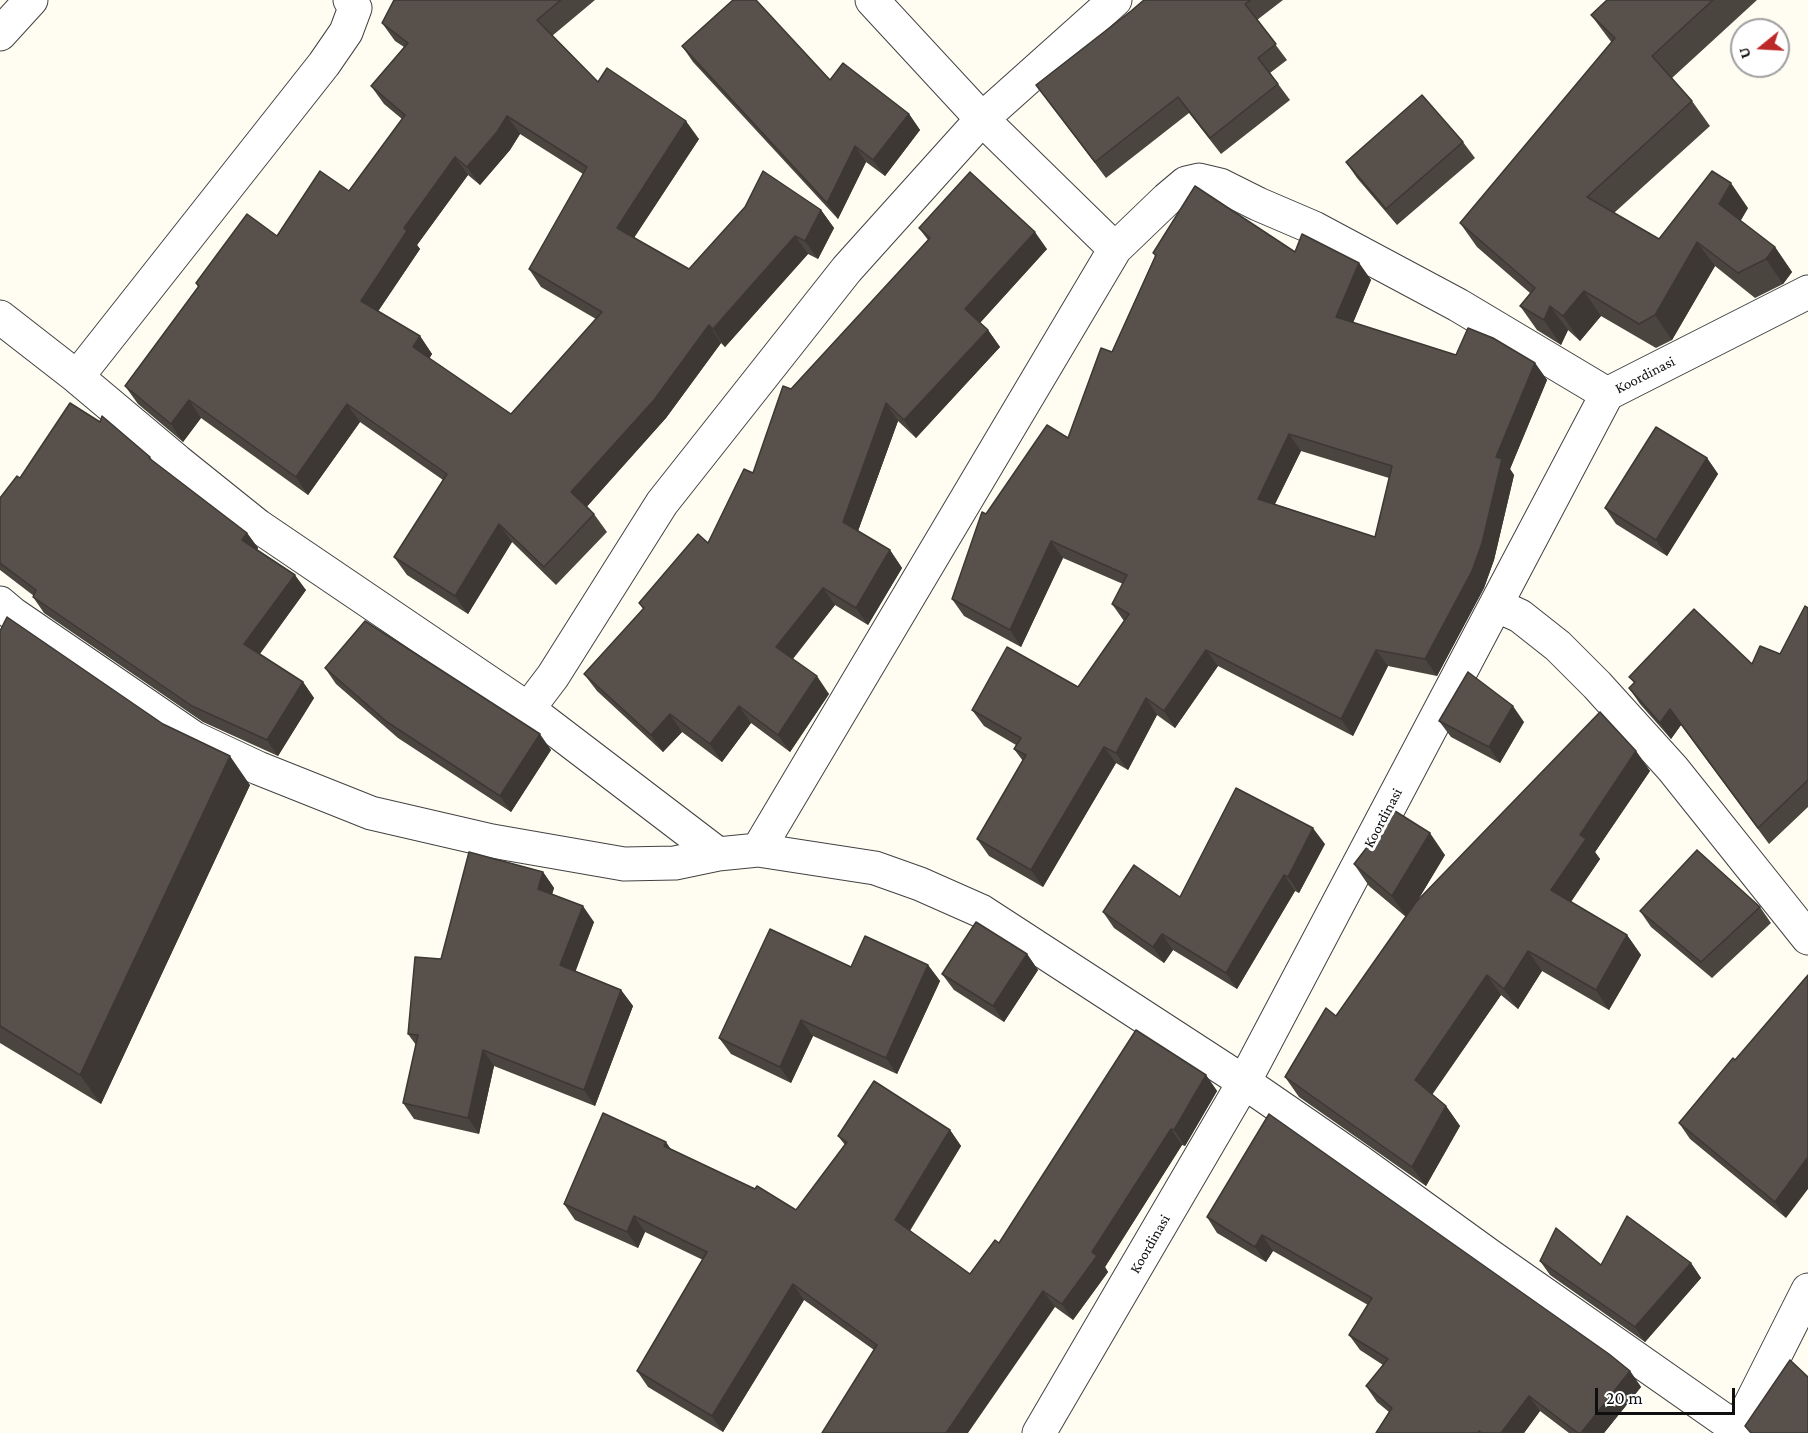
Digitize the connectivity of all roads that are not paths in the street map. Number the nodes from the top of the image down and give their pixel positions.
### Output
1 (31, 0) edge
2 (350, 0) edge
3 (872, 0) edge
4 (1115, 0) edge
5 (0, 34) edge
6 (982, 119) junction
7 (1115, 249) junction
8 (1808, 292) edge
9 (0, 317) edge
10 (77, 377) junction
11 (1607, 394) junction
12 (0, 603) edge
13 (1496, 605) junction
14 (528, 709) junction
15 (758, 850) junction
16 (718, 854) junction
17 (1808, 938) edge
18 (1244, 1082) junction
19 (1808, 1290) edge
20 (1737, 1431) edge
21 (1039, 1433) edge

1 - 5 street
2 - 10 street
3 - 6 street
4 - 6 street
6 - 7 street
6 - 14 street
7 - 11 street
7 - 15 street
8 - 11 street, Koordinasi
9 - 10 street
10 - 14 street
11 - 13 street, Koordinasi
12 - 16 street
13 - 17 street
13 - 18 street, Koordinasi
14 - 16 street
15 - 16 street
15 - 18 street
18 - 20 street
18 - 21 street, Koordinasi
19 - 20 street

